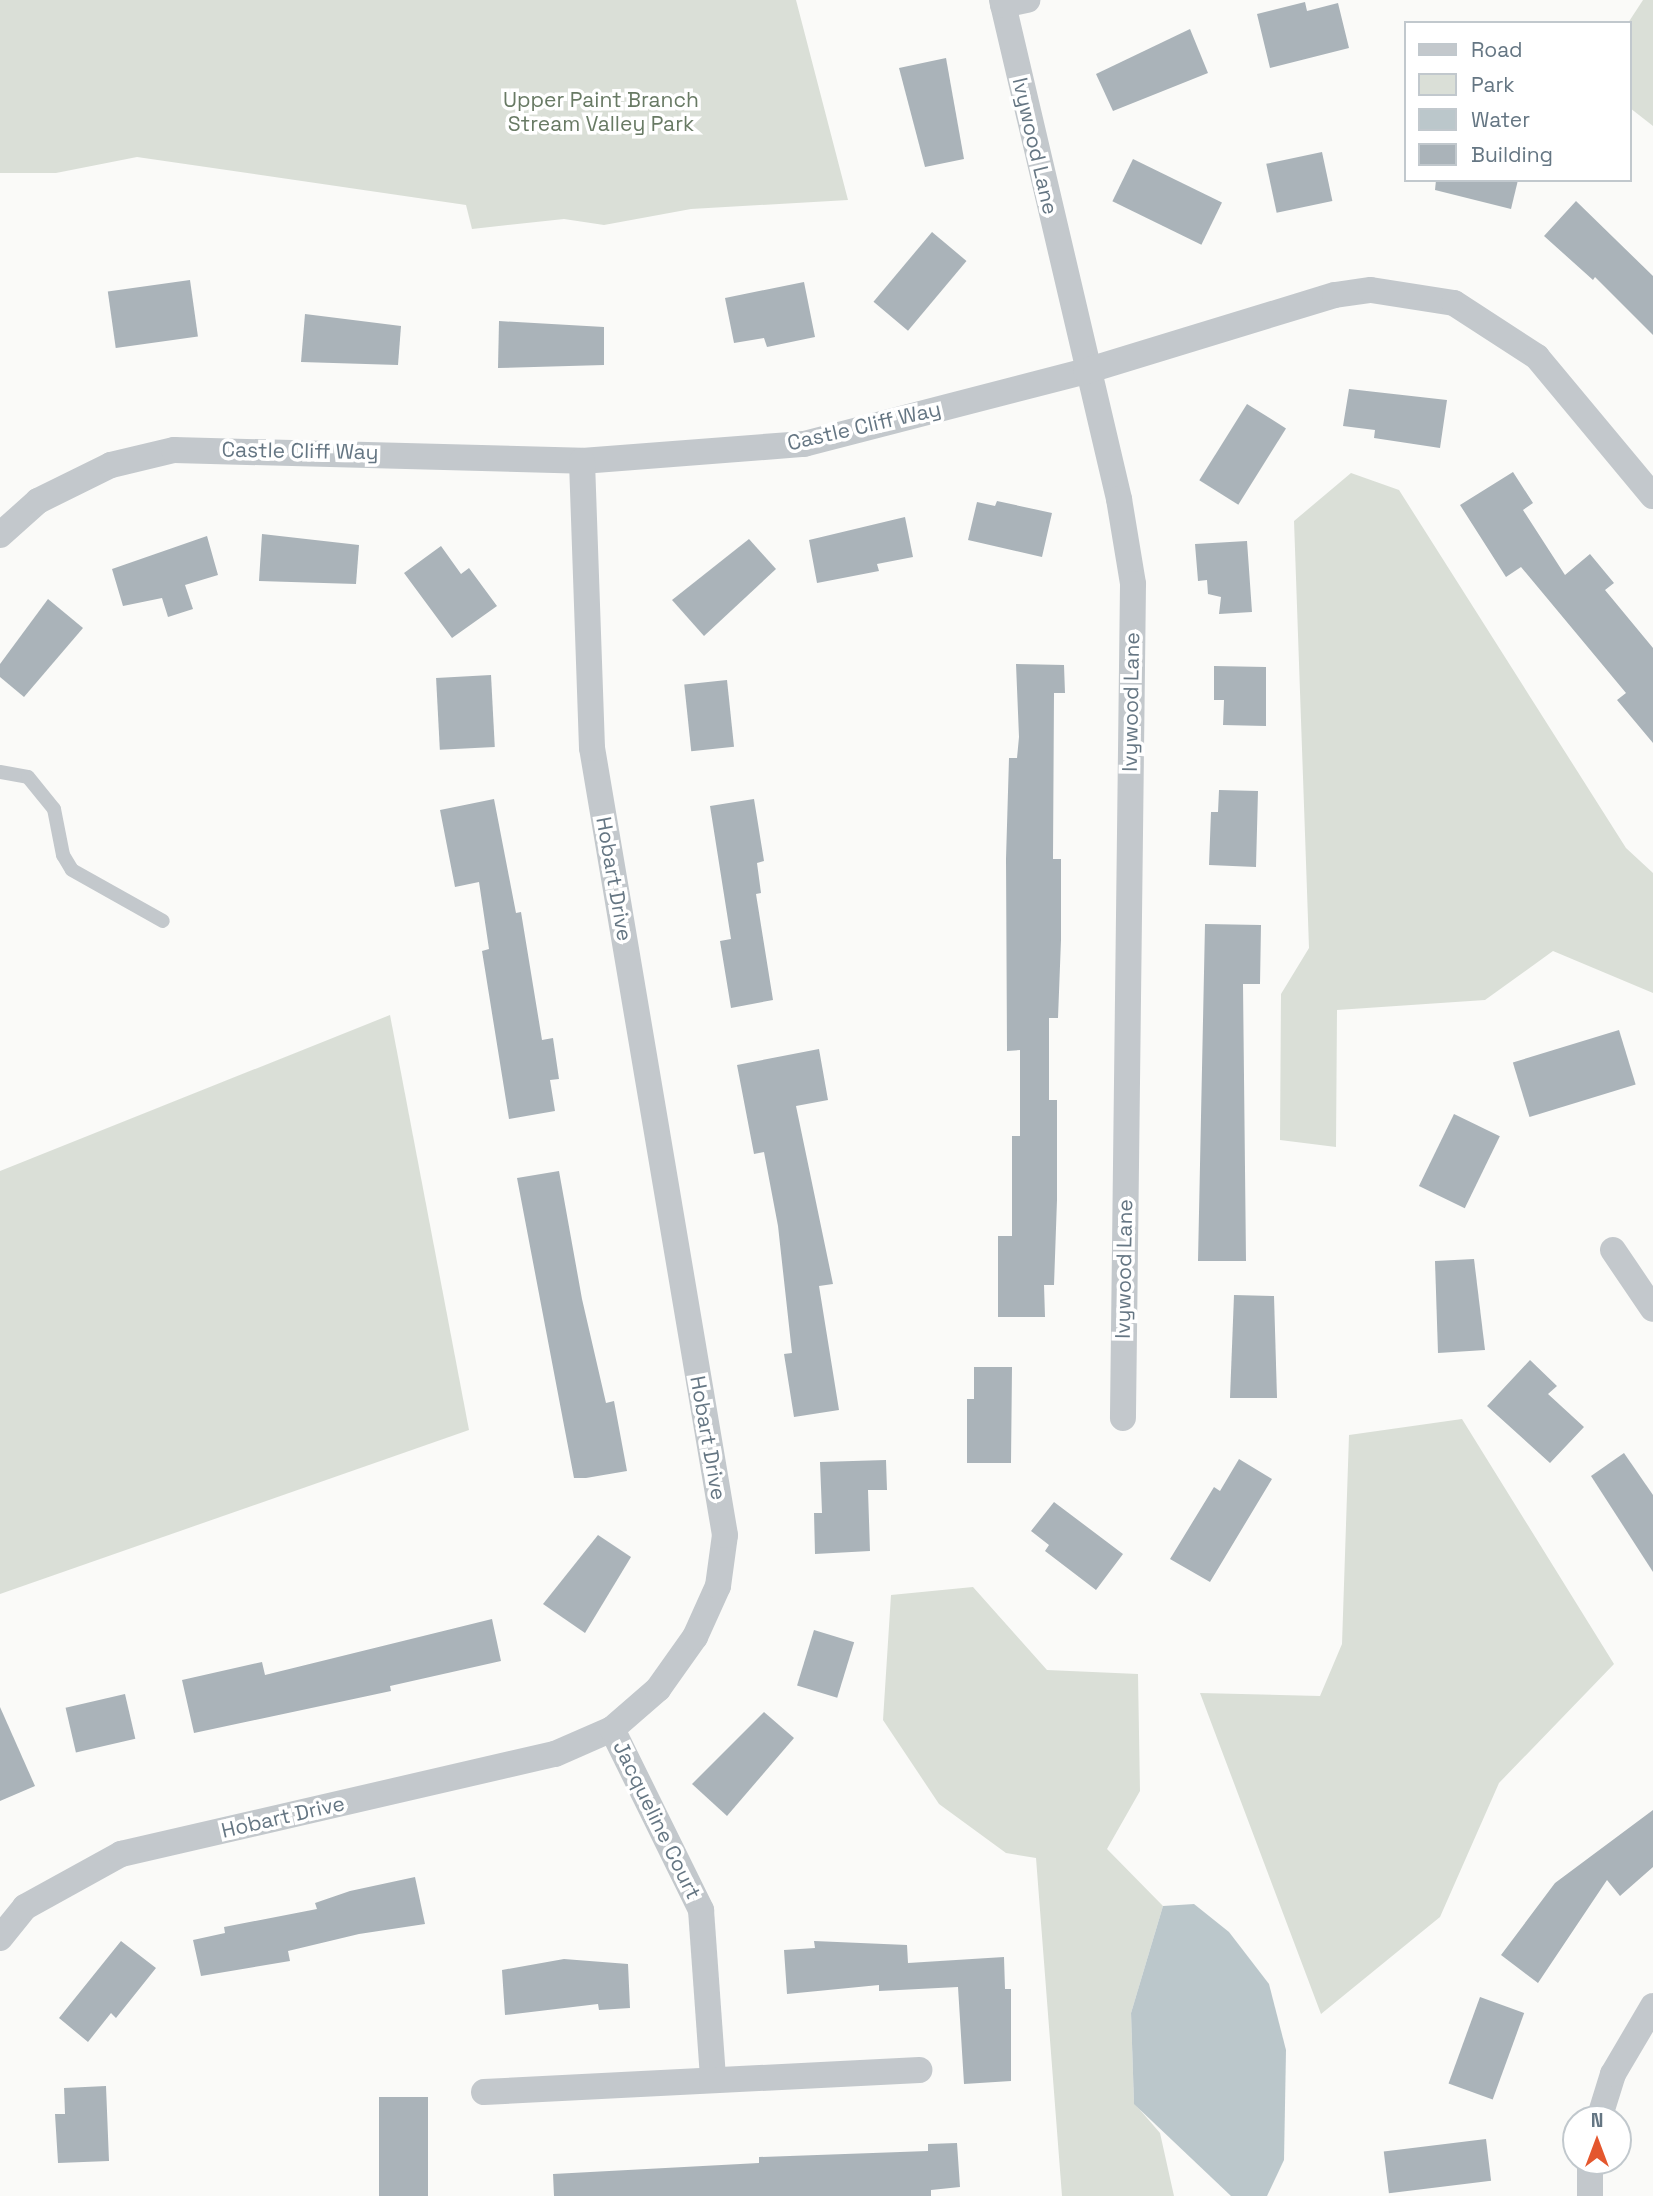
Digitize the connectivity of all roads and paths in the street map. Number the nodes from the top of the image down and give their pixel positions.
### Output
1 (1011, 2) edge
2 (1086, 371) junction
3 (582, 461) junction
4 (1653, 496) edge
5 (0, 536) edge
6 (0, 772) edge
7 (163, 921) dead end
8 (1614, 1250) dead end
9 (1653, 1309) edge
10 (1123, 1418) dead end
11 (612, 1729) junction
12 (0, 1938) edge
13 (1653, 2006) edge
14 (919, 2070) dead end
15 (713, 2078) junction
16 (485, 2092) dead end
17 (1603, 2105) edge
18 (1590, 2175) edge
19 (1590, 2196) edge

1 - 2 street, Ivywood Lane
2 - 3 street, Castle Cliff Way
2 - 4 street, Castle Cliff Way
2 - 10 street, Ivywood Lane
3 - 5 street, Castle Cliff Way
3 - 11 street, Hobart Drive
6 - 7 lane
8 - 9 street
11 - 12 street, Hobart Drive
11 - 15 street, Jacqueline Court
13 - 17 street
14 - 15 street
15 - 16 street
18 - 19 street

